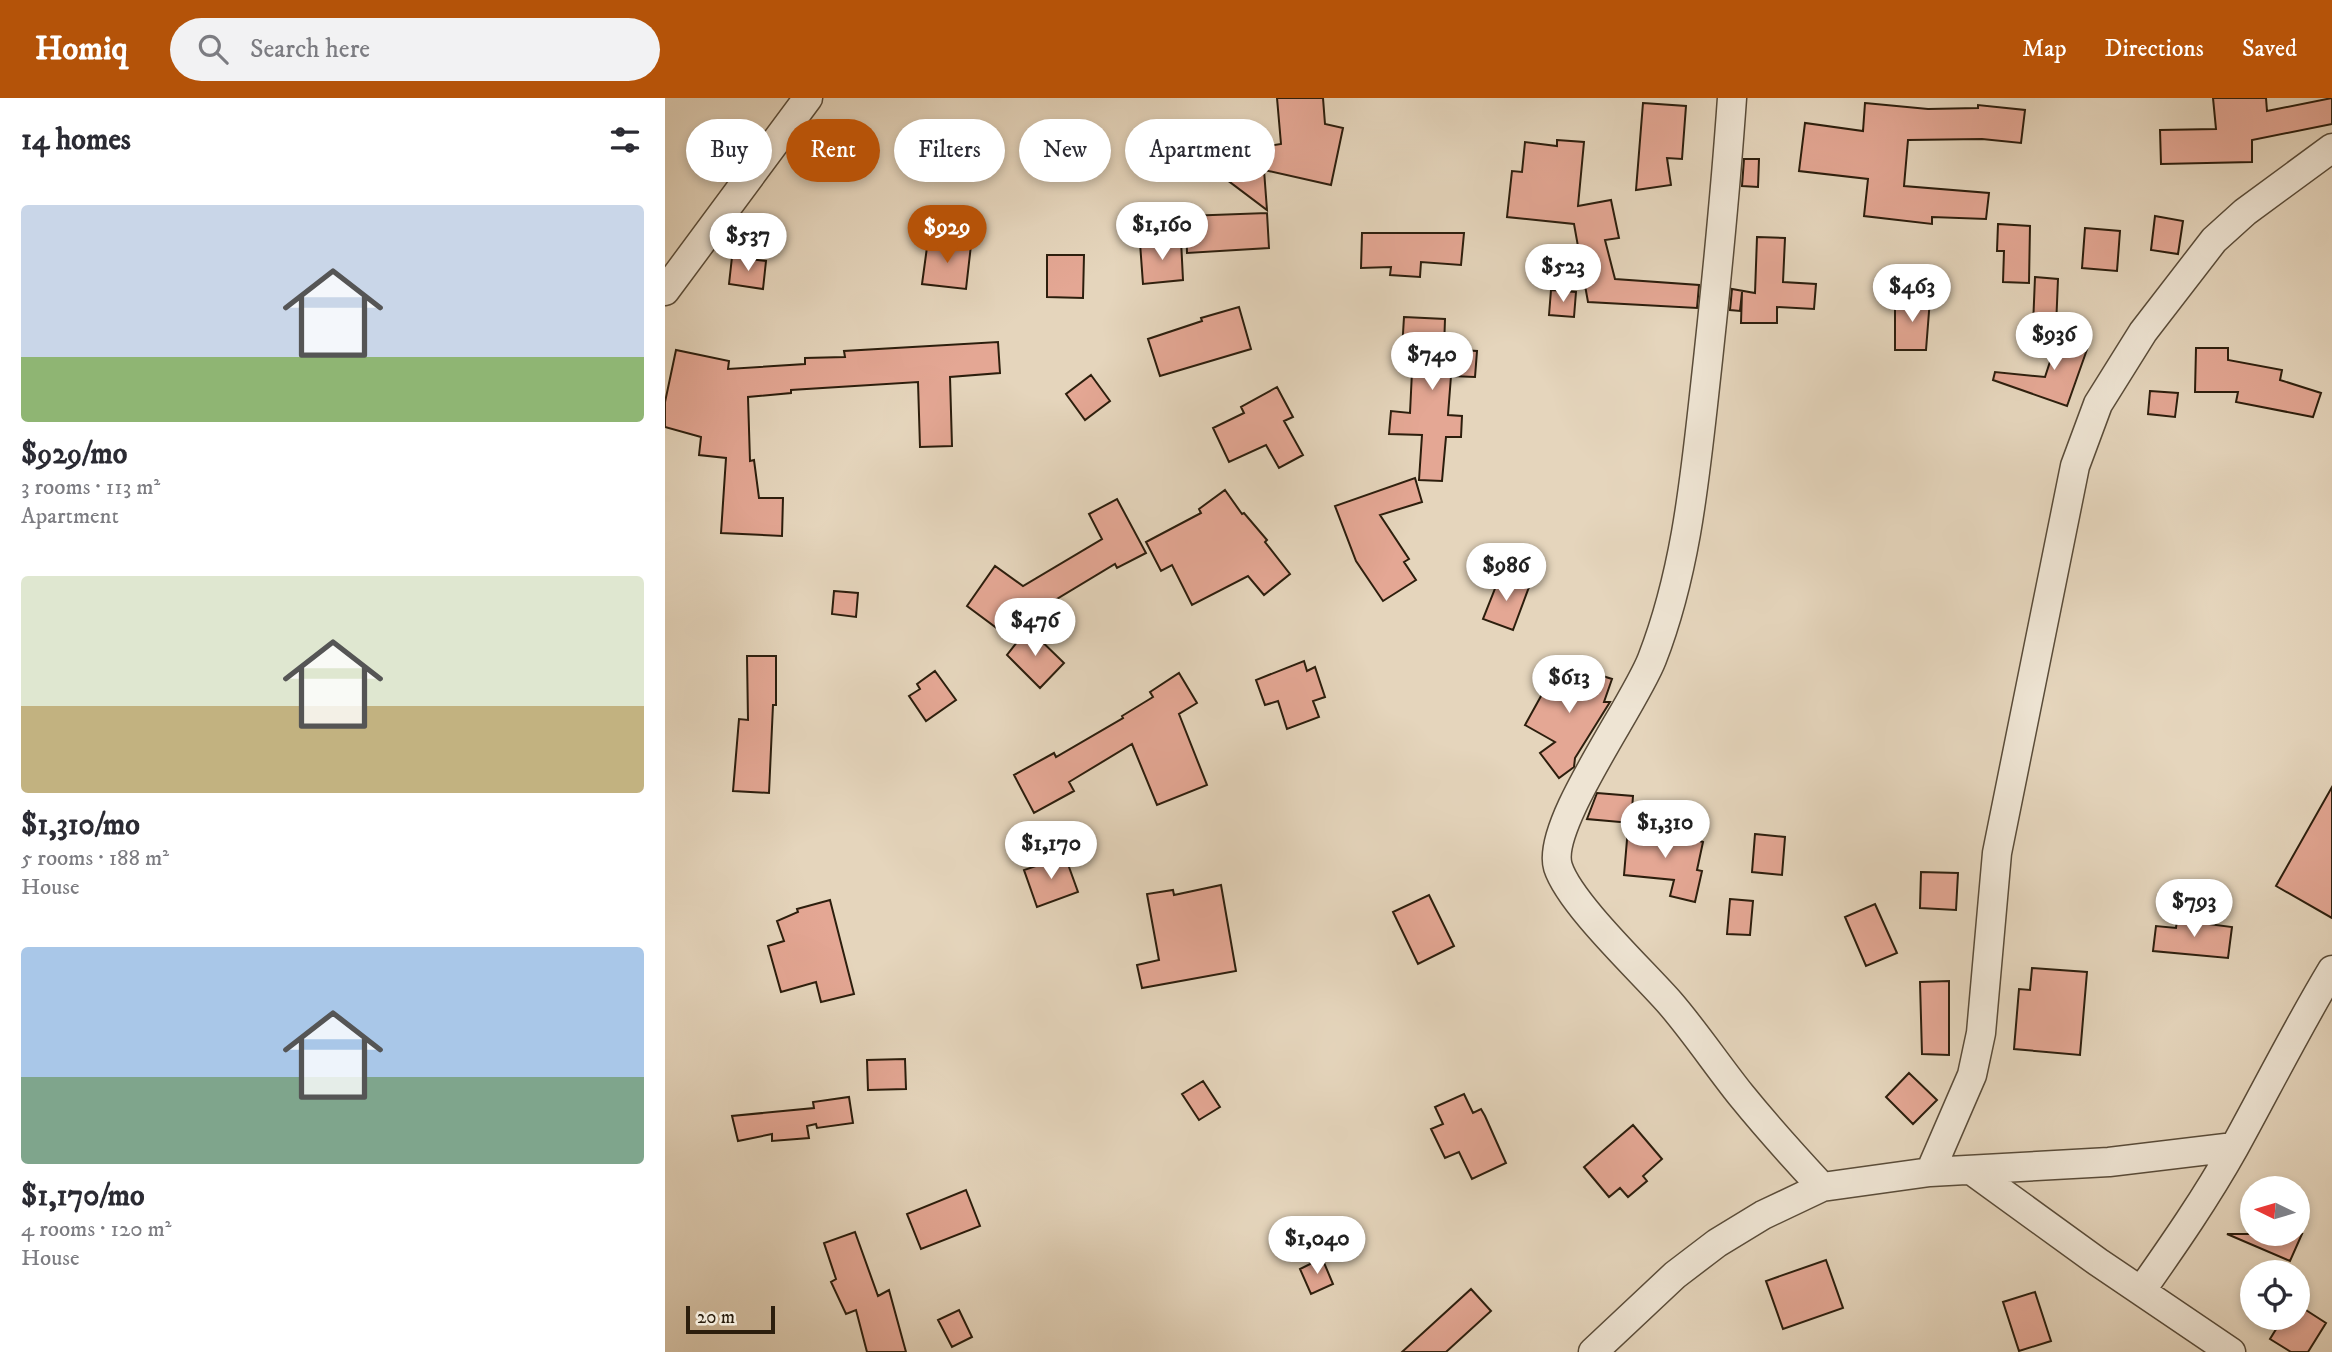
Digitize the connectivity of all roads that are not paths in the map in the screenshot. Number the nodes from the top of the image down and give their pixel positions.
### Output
1 (809, 98) edge
2 (1732, 98) edge
3 (2332, 148) edge
4 (665, 291) edge
5 (2332, 970) edge
6 (2234, 1147) junction
7 (1971, 1170) junction
8 (1930, 1172) junction
9 (1822, 1186) junction
10 (2141, 1291) junction
11 (1594, 1352) edge
12 (2231, 1352) edge

1 - 4 street
2 - 9 street
3 - 8 street
5 - 6 street
6 - 7 street
6 - 10 street
7 - 8 street
7 - 10 street
8 - 9 street
9 - 11 street
10 - 12 street

